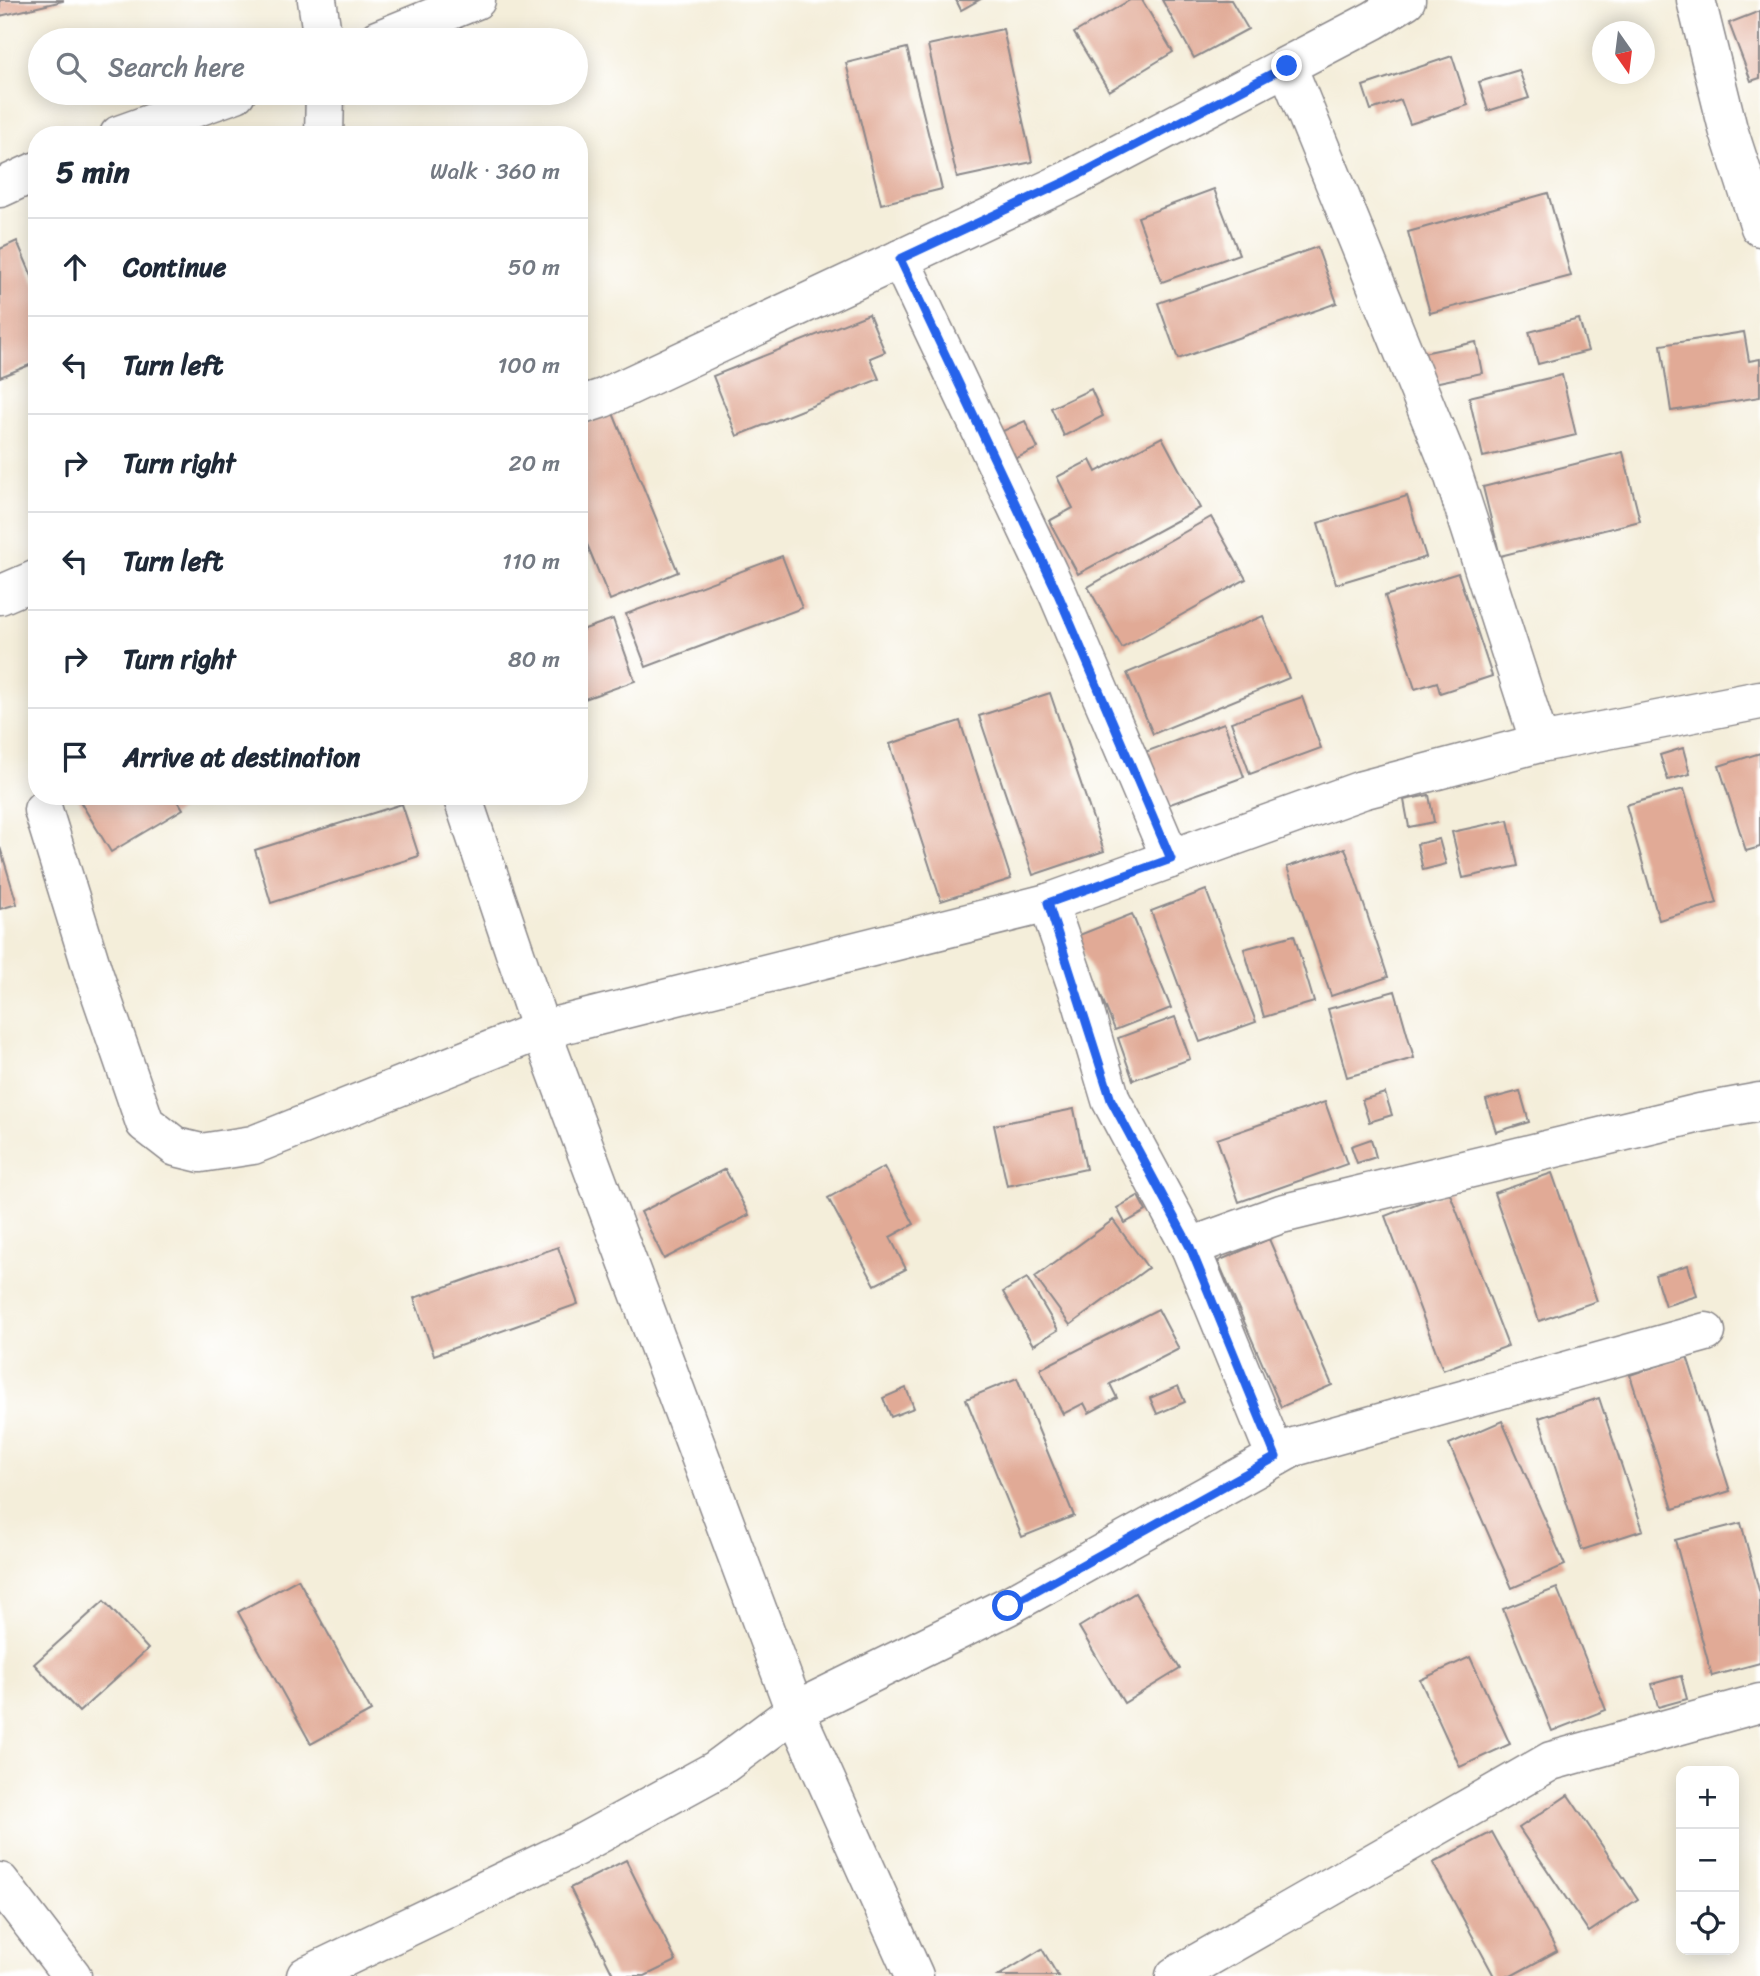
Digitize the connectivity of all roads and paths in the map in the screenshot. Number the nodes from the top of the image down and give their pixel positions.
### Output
1 (317, 0) edge
2 (476, 0) edge
3 (1406, 0) edge
4 (1696, 0) edge
5 (321, 28) edge
6 (407, 28) edge
7 (1287, 66) junction
8 (203, 105) edge
9 (325, 105) edge
10 (144, 126) edge
11 (324, 126) edge
12 (28, 175) edge
13 (0, 188) edge
14 (1760, 227) edge
15 (900, 259) junction
16 (588, 403) edge
17 (28, 583) edge
18 (0, 595) edge
19 (1760, 700) edge
20 (1540, 743) junction
21 (465, 805) edge
22 (43, 810) dead end
23 (1171, 859) junction
24 (1048, 903) junction
25 (541, 1030) junction
26 (1760, 1102) edge
27 (1190, 1247) junction
28 (1706, 1332) dead end
29 (1276, 1457) junction
30 (1760, 1703) edge
31 (794, 1711) junction
32 (0, 1882) edge
33 (72, 1976) edge
34 (306, 1976) edge
35 (914, 1976) edge
36 (1175, 1976) edge

1 - 5 street
2 - 6 street
3 - 7 street
4 - 14 street
7 - 15 street
7 - 20 street
8 - 10 street
9 - 11 street
12 - 13 street
15 - 16 street
15 - 23 street
17 - 18 street
19 - 20 street
20 - 23 street
21 - 25 street
22 - 25 street
23 - 24 street
24 - 25 street
24 - 27 street
25 - 31 street
26 - 27 street
27 - 29 street
28 - 29 street
29 - 31 street
30 - 36 street
31 - 34 street
31 - 35 street
32 - 33 street

